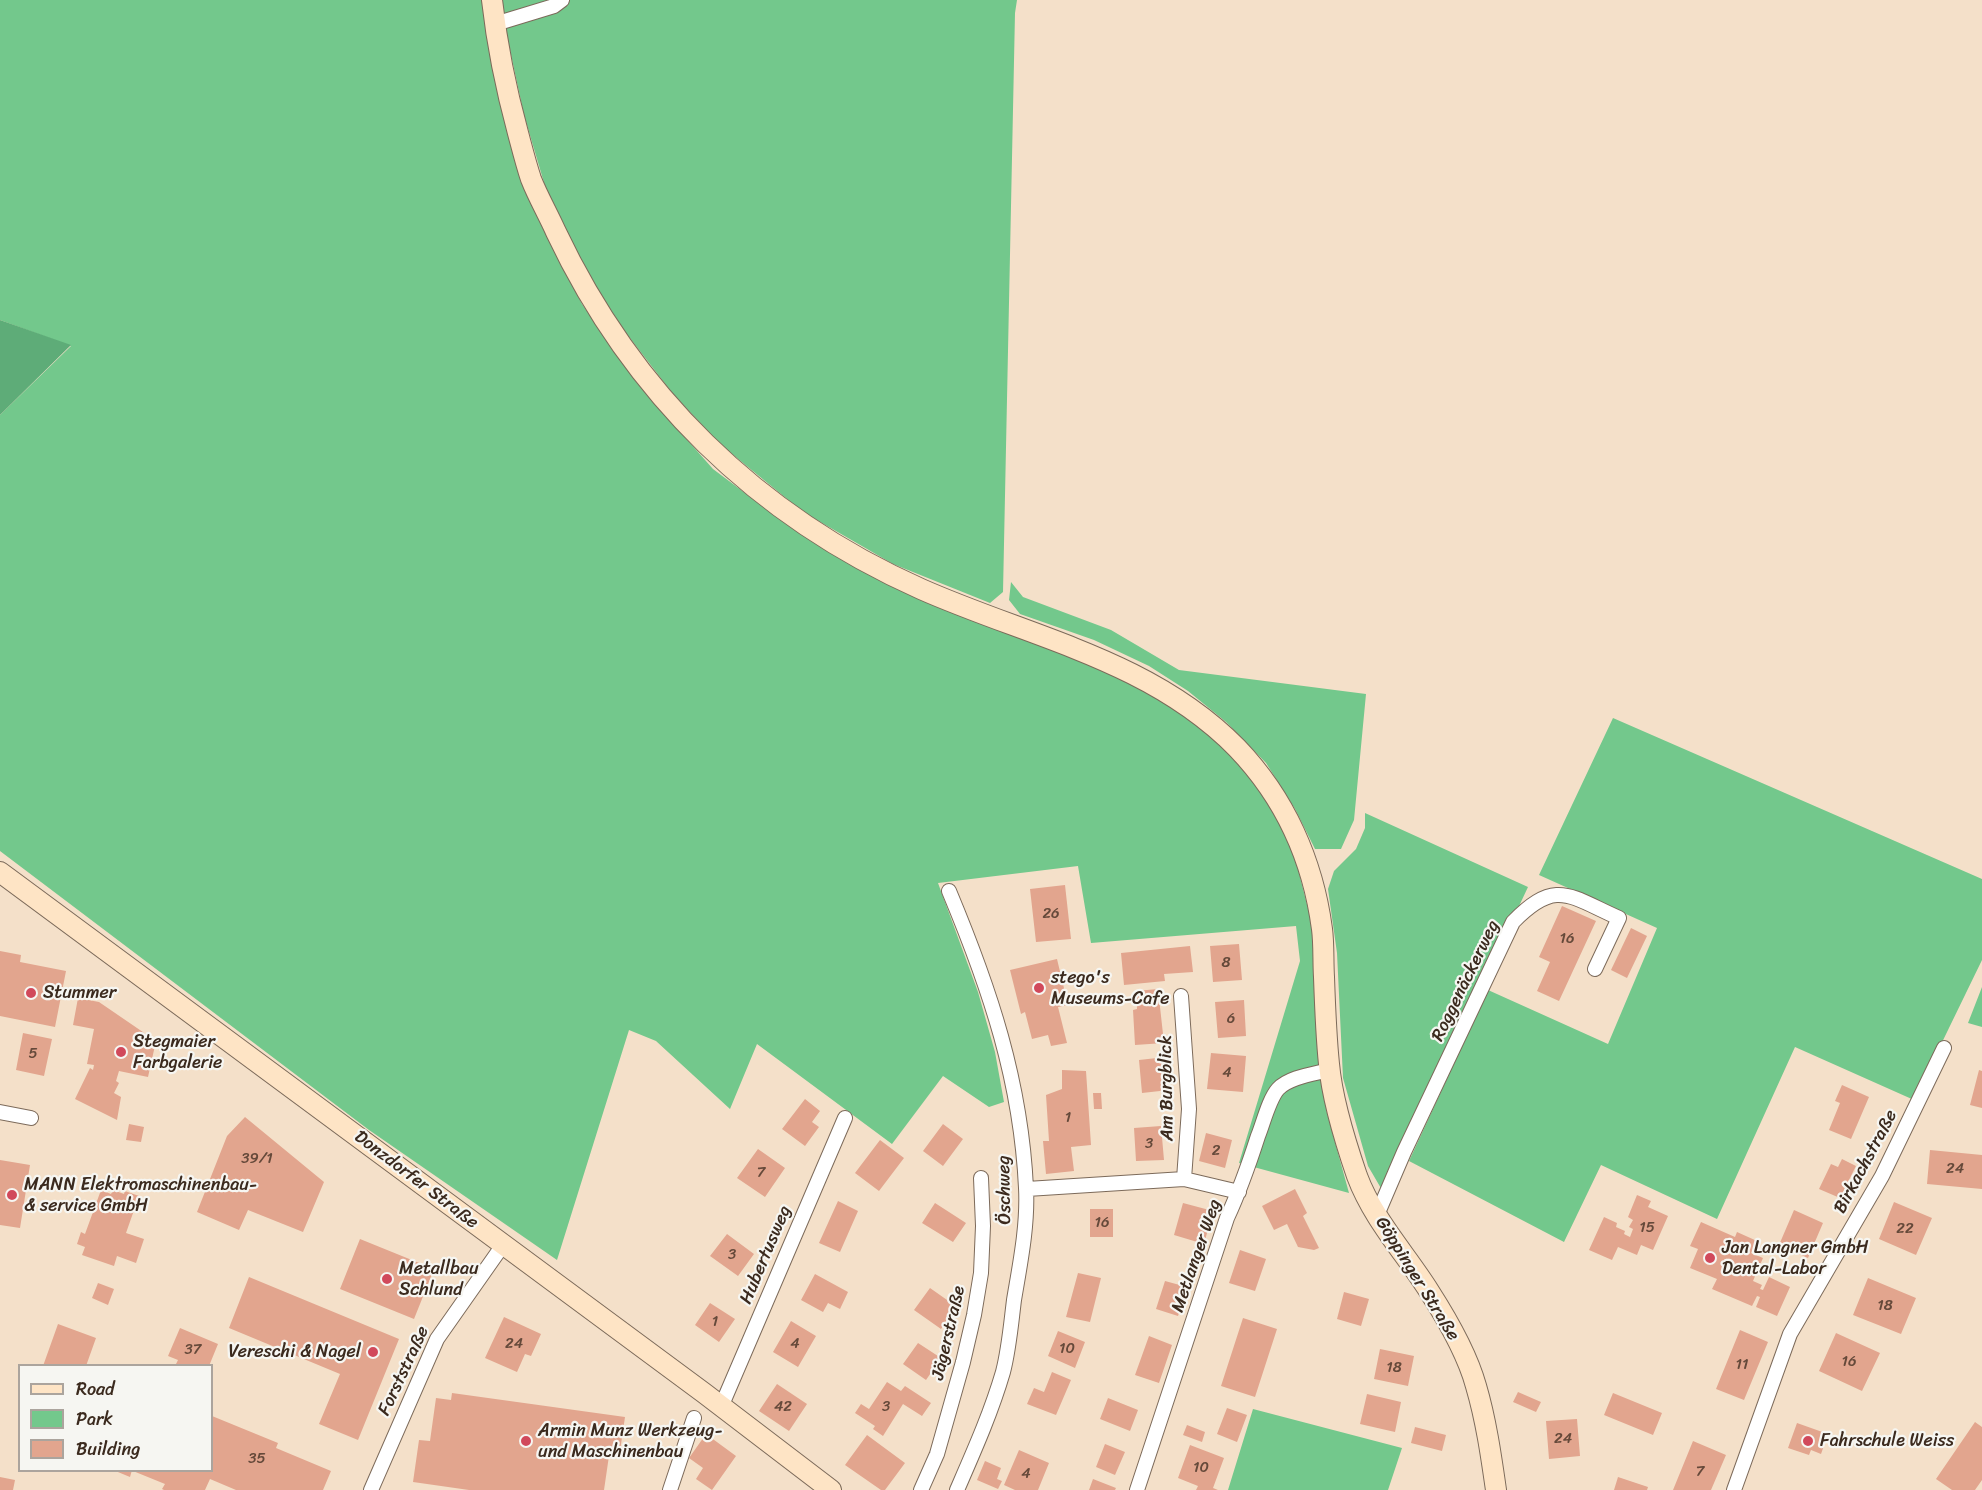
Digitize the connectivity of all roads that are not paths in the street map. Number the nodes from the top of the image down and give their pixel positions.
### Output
1 (492, 0) edge
2 (562, 0) edge
3 (495, 24) junction
4 (0, 872) edge
5 (949, 891) dead end
6 (1595, 969) dead end
7 (1181, 996) dead end
8 (1944, 1048) dead end
9 (1329, 1070) junction
10 (0, 1112) edge
11 (31, 1118) dead end
12 (845, 1118) dead end
13 (981, 1178) dead end
14 (1185, 1179) junction
15 (1027, 1189) junction
16 (1239, 1192) junction
17 (1377, 1215) junction
18 (503, 1245) junction
19 (721, 1407) junction
20 (694, 1418) dead end
21 (371, 1490) edge
22 (670, 1490) edge
23 (831, 1490) edge
24 (921, 1490) edge
25 (957, 1490) edge
26 (1137, 1490) edge
27 (1496, 1490) edge
28 (1734, 1490) edge

1 - 3 main road, Göppinger Straße
2 - 3 street
3 - 9 main road, Göppinger Straße
4 - 18 main road, Donzdorfer Straße
5 - 15 street, Öschweg
6 - 17 street, Roggenäckerweg
7 - 14 street, Am Burgblick
8 - 28 street, Birkachstraße
9 - 16 street, Metlanger Weg
9 - 17 main road, Göppinger Straße
10 - 11 street
12 - 19 street, Hubertusweg
13 - 24 street, Jägerstraße
14 - 15 street
14 - 16 street
15 - 25 street, Öschweg
16 - 26 street, Metlanger Weg
17 - 27 main road, Göppinger Straße
18 - 19 main road, Donzdorfer Straße
18 - 21 street, Forststraße
19 - 23 main road, Donzdorfer Straße
20 - 22 street

